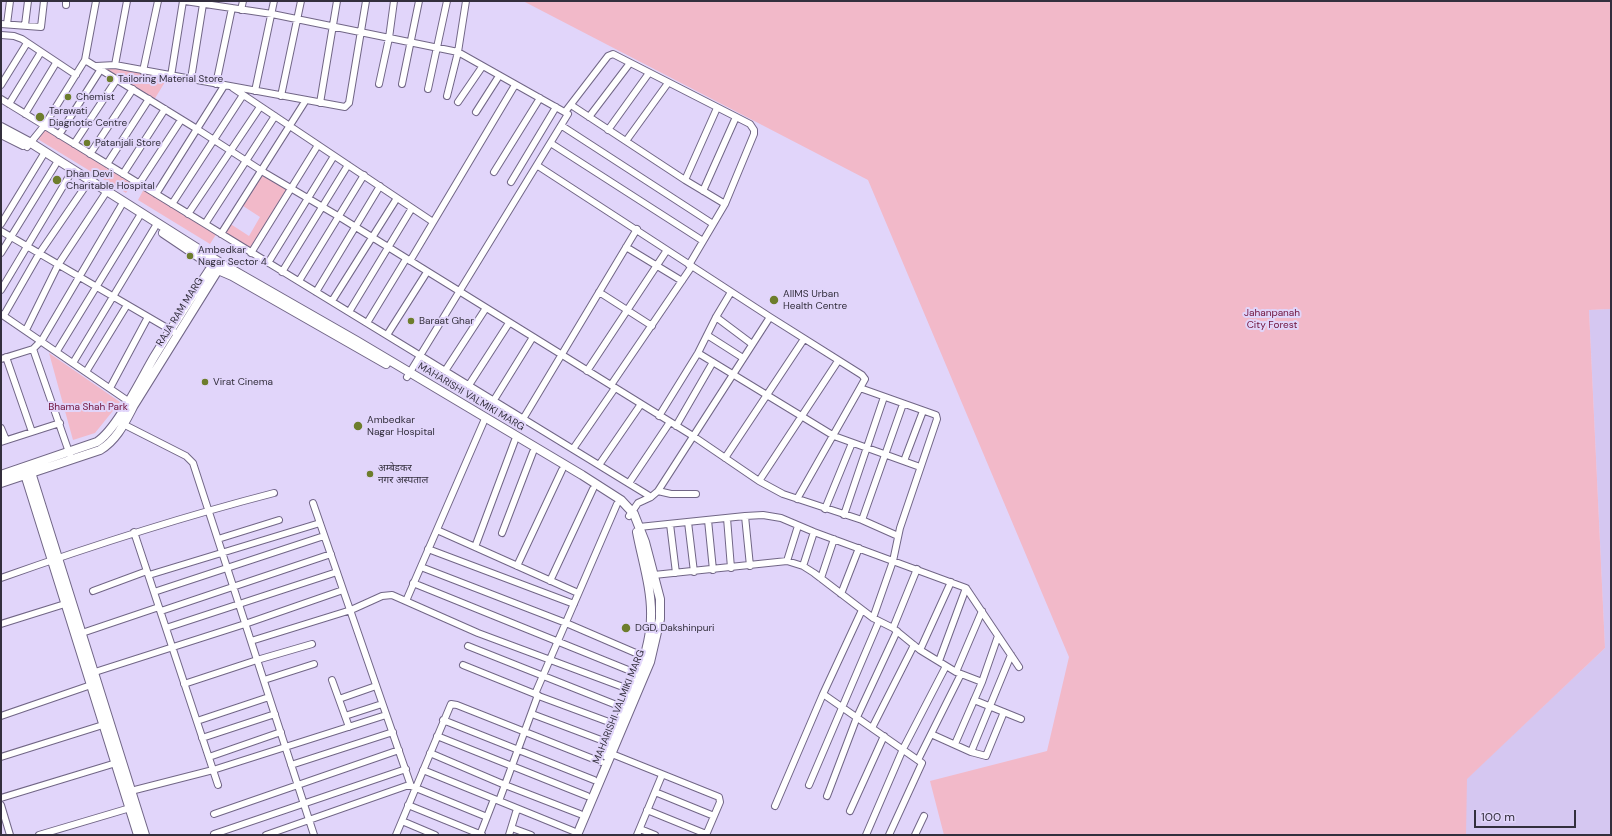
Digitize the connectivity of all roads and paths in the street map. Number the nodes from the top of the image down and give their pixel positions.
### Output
1 (10, 1) edge
2 (28, 1) edge
3 (44, 1) edge
4 (96, 1) edge
5 (127, 1) edge
6 (158, 1) edge
7 (184, 1) edge
8 (243, 1) edge
9 (274, 1) edge
10 (301, 1) edge
11 (337, 1) edge
12 (366, 1) edge
13 (394, 1) edge
14 (419, 1) edge
15 (447, 1) edge
16 (466, 1) edge
17 (203, 4) junction
18 (232, 8) junction
19 (241, 10) junction
20 (272, 14) junction
21 (297, 19) junction
22 (4, 24) edge
23 (25, 26) junction
24 (333, 27) junction
25 (360, 32) junction
26 (1, 34) edge
27 (388, 38) junction
28 (410, 43) junction
29 (26, 44) junction
30 (436, 48) junction
31 (41, 52) junction
32 (458, 52) junction
33 (85, 60) junction
34 (56, 63) junction
35 (630, 63) junction
36 (116, 65) junction
37 (99, 67) junction
38 (482, 67) junction
39 (143, 71) junction
40 (649, 73) junction
41 (76, 75) junction
42 (171, 76) junction
43 (499, 76) junction
44 (117, 79) junction
45 (191, 80) junction
46 (668, 83) junction
47 (216, 84) junction
48 (378, 84) dead end
49 (402, 84) dead end
50 (1, 85) edge
51 (515, 85) junction
52 (228, 86) junction
53 (133, 89) junction
54 (428, 89) dead end
55 (255, 91) junction
56 (243, 95) junction
57 (281, 96) junction
58 (446, 96) dead end
59 (540, 98) junction
60 (1, 99) edge
61 (149, 100) junction
62 (306, 100) junction
63 (458, 102) dead end
64 (320, 103) junction
65 (9, 104) junction
66 (571, 105) junction
67 (260, 107) junction
68 (556, 107) junction
69 (717, 108) junction
70 (165, 110) junction
71 (476, 112) dead end
72 (565, 112) junction
73 (25, 114) junction
74 (275, 116) junction
75 (589, 117) junction
76 (736, 117) junction
77 (181, 120) junction
78 (44, 126) junction
79 (289, 126) junction
80 (562, 126) junction
81 (1, 127) edge
82 (197, 129) junction
83 (608, 130) junction
84 (1, 134) edge
85 (59, 135) junction
86 (214, 139) junction
87 (626, 141) junction
88 (74, 144) junction
89 (552, 144) junction
90 (29, 145) junction
91 (318, 145) junction
92 (231, 150) junction
93 (44, 154) junction
94 (90, 154) junction
95 (334, 156) junction
96 (245, 160) junction
97 (56, 164) junction
98 (107, 164) junction
99 (348, 165) junction
100 (538, 166) junction
101 (260, 170) junction
102 (494, 172) dead end
103 (71, 173) junction
104 (123, 174) junction
105 (364, 176) junction
106 (685, 180) junction
107 (511, 182) dead end
108 (88, 184) junction
109 (139, 184) junction
110 (380, 186) junction
111 (291, 188) junction
112 (703, 191) junction
113 (105, 194) junction
114 (156, 194) junction
115 (308, 198) junction
116 (397, 198) junction
117 (172, 204) junction
118 (725, 204) junction
119 (121, 206) junction
120 (322, 207) junction
121 (412, 208) junction
122 (188, 214) junction
123 (338, 216) junction
124 (139, 217) junction
125 (433, 222) junction
126 (1, 224) edge
127 (205, 224) junction
128 (713, 224) junction
129 (155, 227) junction
130 (355, 227) junction
131 (637, 229) junction
132 (1, 231) edge
133 (221, 234) junction
134 (11, 237) junction
135 (372, 238) junction
136 (703, 241) junction
137 (28, 247) junction
138 (388, 247) junction
139 (626, 247) junction
140 (667, 250) junction
141 (1, 253) edge
142 (251, 253) junction
143 (39, 254) junction
144 (408, 260) junction
145 (268, 263) junction
146 (58, 265) junction
147 (216, 266) junction
148 (656, 266) junction
149 (691, 266) junction
150 (282, 272) junction
151 (427, 272) junction
152 (78, 277) junction
153 (298, 281) junction
154 (682, 281) junction
155 (95, 287) junction
156 (1, 290) edge
157 (458, 291) junction
158 (316, 292) junction
159 (599, 292) junction
160 (731, 292) junction
161 (113, 297) junction
162 (332, 301) junction
163 (127, 305) junction
164 (486, 308) junction
165 (628, 310) junction
166 (349, 312) junction
167 (3, 314) edge
168 (148, 317) junction
169 (716, 317) junction
170 (770, 317) junction
171 (367, 323) junction
172 (509, 323) junction
173 (652, 326) junction
174 (26, 330) junction
175 (174, 332) junction
176 (707, 334) junction
177 (387, 335) junction
178 (533, 337) junction
179 (804, 339) junction
180 (42, 340) junction
181 (752, 344) junction
182 (33, 349) junction
183 (57, 351) junction
184 (698, 353) junction
185 (420, 355) junction
186 (561, 355) junction
187 (4, 358) edge
188 (743, 358) junction
189 (838, 361) junction
190 (713, 362) junction
191 (73, 363) junction
192 (446, 371) junction
193 (587, 371) junction
194 (86, 372) junction
195 (733, 374) junction
196 (408, 375) junction
197 (469, 385) junction
198 (613, 387) junction
199 (110, 388) junction
200 (860, 388) junction
201 (766, 395) junction
202 (884, 397) junction
203 (494, 400) junction
204 (131, 403) junction
205 (641, 404) junction
206 (903, 404) junction
207 (923, 410) junction
208 (659, 416) junction
209 (801, 416) junction
210 (523, 419) junction
211 (484, 421) junction
212 (120, 422) junction
213 (670, 422) junction
214 (60, 423) junction
215 (676, 426) junction
216 (1, 428) edge
217 (32, 432) junction
218 (693, 436) junction
219 (834, 436) junction
220 (515, 440) junction
221 (3, 441) edge
222 (852, 443) junction
223 (867, 448) junction
224 (573, 449) junction
225 (533, 452) junction
226 (884, 454) junction
227 (70, 456) junction
228 (725, 458) junction
229 (904, 461) junction
230 (599, 464) junction
231 (920, 467) junction
232 (562, 470) junction
233 (27, 471) junction
234 (1, 475) edge
235 (759, 481) junction
236 (1, 483) edge
237 (629, 483) junction
238 (593, 489) junction
239 (658, 491) junction
240 (274, 493) dead end
241 (696, 494) dead end
242 (651, 497) junction
243 (797, 499) junction
244 (313, 503) dead end
245 (617, 504) junction
246 (824, 509) junction
247 (208, 510) junction
248 (630, 513) junction
249 (844, 514) junction
250 (745, 516) junction
251 (727, 518) junction
252 (279, 520) dead end
253 (708, 520) junction
254 (862, 520) junction
255 (320, 522) junction
256 (688, 522) junction
257 (670, 524) junction
258 (639, 526) junction
259 (798, 526) junction
260 (437, 530) junction
261 (134, 532) junction
262 (814, 532) junction
263 (502, 533) dead end
264 (324, 536) junction
265 (898, 536) junction
266 (218, 539) junction
267 (834, 540) junction
268 (475, 548) junction
269 (859, 548) junction
270 (428, 549) junction
271 (222, 552) junction
272 (331, 554) junction
273 (55, 559) junction
274 (893, 560) junction
275 (786, 561) junction
276 (517, 566) junction
277 (750, 566) junction
278 (803, 566) junction
279 (421, 567) junction
280 (731, 568) junction
281 (917, 569) junction
282 (228, 570) junction
283 (713, 570) junction
284 (337, 572) junction
285 (694, 572) junction
286 (148, 573) junction
287 (676, 573) junction
288 (654, 576) junction
289 (1, 578) edge
290 (821, 578) junction
291 (550, 581) junction
292 (951, 582) junction
293 (413, 583) junction
294 (233, 587) junction
295 (966, 588) junction
296 (343, 590) junction
297 (93, 592) dead end
298 (154, 592) junction
299 (578, 593) junction
300 (840, 594) junction
301 (406, 601) junction
302 (68, 602) junction
303 (574, 604) junction
304 (239, 605) junction
305 (160, 609) junction
306 (351, 610) junction
307 (862, 610) junction
308 (982, 611) junction
309 (876, 619) junction
310 (566, 623) junction
311 (1, 624) edge
312 (245, 624) junction
313 (166, 628) junction
314 (895, 629) junction
315 (82, 633) junction
316 (998, 636) junction
317 (251, 641) junction
318 (558, 642) junction
319 (312, 644) dead end
320 (468, 646) dead end
321 (914, 646) junction
322 (173, 648) junction
323 (920, 650) junction
324 (1011, 655) junction
325 (645, 657) junction
326 (257, 660) junction
327 (550, 660) junction
328 (939, 662) junction
329 (314, 664) dead end
330 (463, 665) dead end
331 (946, 666) junction
332 (1019, 667) dead end
333 (95, 672) junction
334 (959, 673) junction
335 (638, 674) junction
336 (542, 677) junction
337 (264, 680) junction
338 (332, 680) dead end
339 (982, 682) junction
340 (184, 684) junction
341 (91, 685) junction
342 (376, 686) junction
343 (631, 690) junction
344 (823, 694) junction
345 (536, 695) junction
346 (269, 697) junction
347 (339, 699) junction
348 (974, 700) junction
349 (382, 704) junction
350 (990, 706) junction
351 (843, 707) junction
352 (624, 708) junction
353 (1004, 712) junction
354 (275, 714) junction
355 (532, 714) junction
356 (386, 715) junction
357 (1, 716) edge
358 (345, 716) junction
359 (857, 717) junction
360 (1021, 719) dead end
361 (443, 720) junction
362 (197, 721) junction
363 (108, 723) junction
364 (617, 725) junction
365 (349, 727) junction
366 (872, 728) junction
367 (281, 732) junction
368 (393, 732) junction
369 (525, 732) junction
370 (932, 734) junction
371 (437, 736) junction
372 (884, 736) junction
373 (202, 738) junction
374 (609, 743) junction
375 (955, 744) junction
376 (286, 747) junction
377 (903, 749) junction
378 (399, 750) junction
379 (518, 750) junction
380 (608, 752) junction
381 (971, 752) junction
382 (430, 753) junction
383 (1, 757) edge
384 (209, 757) junction
385 (918, 760) junction
386 (601, 762) junction
387 (116, 763) junction
388 (292, 765) junction
389 (512, 767) junction
390 (406, 769) junction
391 (213, 770) junction
392 (423, 770) junction
393 (662, 775) junction
394 (594, 780) junction
395 (298, 785) junction
396 (505, 785) junction
397 (809, 785) dead end
398 (218, 786) dead end
399 (413, 787) junction
400 (129, 792) junction
401 (655, 792) junction
402 (588, 796) junction
403 (827, 796) dead end
404 (1, 798) edge
405 (497, 800) junction
406 (304, 804) junction
407 (1, 805) edge
408 (408, 805) junction
409 (775, 806) dead end
410 (130, 808) junction
411 (517, 808) junction
412 (647, 810) junction
413 (850, 811) dead end
414 (214, 814) dead end
415 (580, 814) junction
416 (714, 816) junction
417 (924, 816) dead end
418 (487, 817) junction
419 (309, 820) junction
420 (402, 822) junction
421 (512, 828) junction
422 (638, 832) edge
423 (214, 834) edge
424 (574, 834) edge
425 (706, 834) edge
426 (10, 835) edge
427 (39, 835) edge
428 (138, 835) edge
429 (146, 835) edge
430 (266, 835) edge
431 (314, 835) edge
432 (396, 835) edge
433 (435, 835) edge
434 (481, 835) edge
435 (509, 835) edge
436 (531, 835) edge
437 (655, 835) edge
438 (866, 835) edge
439 (889, 835) edge
440 (915, 835) edge

1 - 22 street
2 - 23 street
3 - 23 street
4 - 33 street
5 - 36 street
6 - 39 street
7 - 17 street
7 - 42 street
8 - 19 street
9 - 20 street
10 - 21 street
11 - 24 street
12 - 25 street
13 - 27 street
14 - 28 street
15 - 30 street
16 - 32 street
17 - 18 street
17 - 45 street
18 - 19 street
18 - 47 street
19 - 20 street
20 - 21 street
20 - 55 street
21 - 24 street
21 - 57 street
22 - 23 street
24 - 25 street
24 - 64 street
25 - 27 street
25 - 64 street
26 - 29 street
27 - 28 street
27 - 48 street
28 - 30 street
28 - 49 street
29 - 31 street
29 - 50 street
30 - 32 street
30 - 54 street
31 - 34 street
31 - 65 street
32 - 38 street
32 - 58 street
33 - 37 street
33 - 41 street
34 - 41 street
34 - 73 street
35 - 40 street
35 - 66 street
35 - 75 street
36 - 37 street
36 - 39 street
37 - 44 street
37 - 85 street
38 - 43 street
38 - 63 street
39 - 42 street
40 - 46 street
40 - 83 street
41 - 78 street
42 - 45 street
43 - 51 street
43 - 71 street
44 - 53 street
44 - 88 street
45 - 47 street
46 - 69 street
46 - 87 street
47 - 52 street
51 - 59 street
51 - 125 street
52 - 55 street
52 - 56 street
52 - 82 street
53 - 61 street
53 - 94 street
55 - 57 street
56 - 67 street
56 - 86 street
57 - 62 street
59 - 68 street
59 - 102 street
60 - 65 street
61 - 70 street
61 - 98 street
62 - 64 street
62 - 79 street
65 - 73 street
66 - 72 street
66 - 75 street
67 - 74 street
67 - 92 street
68 - 72 street
68 - 107 street
69 - 76 street
69 - 106 street
70 - 77 street
70 - 104 street
72 - 80 street
73 - 78 street
74 - 79 street
74 - 96 street
75 - 83 street
76 - 112 street
76 - 118 street
77 - 82 street
77 - 109 street
78 - 85 street
78 - 90 street
79 - 91 street
79 - 101 street
80 - 89 street
80 - 128 street
81 - 90 street, MAHARISHI VALMIKI MARG
82 - 86 street
82 - 114 street
83 - 87 street
84 - 90 street, MAHARISHI VALMIKI MARG
85 - 88 street
86 - 92 street
86 - 117 street
87 - 106 street
88 - 94 street
89 - 100 street
89 - 136 street
90 - 93 street, MAHARISHI VALMIKI MARG
91 - 95 street
91 - 111 street
92 - 96 street
92 - 122 street
93 - 97 street, MAHARISHI VALMIKI MARG
93 - 126 street
93 - 147 street, MAHARISHI VALMIKI MARG
94 - 98 street
95 - 99 street
95 - 115 street
96 - 101 street
96 - 127 street
97 - 103 street, MAHARISHI VALMIKI MARG
97 - 134 street
98 - 104 street
99 - 105 street
99 - 120 street
100 - 131 street
100 - 157 street
101 - 111 street
101 - 133 street
103 - 108 street, MAHARISHI VALMIKI MARG
103 - 137 street
104 - 109 street
105 - 110 street
105 - 123 street
106 - 112 street
108 - 113 street, MAHARISHI VALMIKI MARG
108 - 143 street
109 - 114 street
110 - 116 street
110 - 130 street
111 - 115 street
111 - 142 street
112 - 118 street
113 - 119 street, MAHARISHI VALMIKI MARG
113 - 146 street
114 - 117 street
115 - 120 street
115 - 145 street
116 - 121 street
116 - 135 street
117 - 122 street
118 - 128 street
119 - 124 street, MAHARISHI VALMIKI MARG
119 - 152 street
120 - 123 street
120 - 150 street
121 - 125 street
121 - 138 street
122 - 127 street
123 - 130 street
123 - 153 street
124 - 129 street, MAHARISHI VALMIKI MARG
124 - 155 street
125 - 144 street
127 - 133 street
128 - 136 street
129 - 147 street, MAHARISHI VALMIKI MARG
129 - 161 street
130 - 135 street
130 - 158 street
131 - 139 street
131 - 140 street
132 - 134 street
133 - 142 street
134 - 137 street
134 - 141 street
135 - 138 street
135 - 162 street
136 - 149 street
137 - 143 street
137 - 156 street
138 - 144 street
138 - 166 street
139 - 148 street
139 - 159 street
140 - 148 street
140 - 149 street
142 - 145 street
143 - 146 street
143 - 167 street
144 - 151 street
144 - 171 street
145 - 150 street
146 - 152 street
146 - 174 street
147 - 175 street, RAJA RAM MARG
147 - 196 street, MAHARISHI VALMIKI MARG
148 - 154 street
148 - 165 street
149 - 154 street
149 - 160 street
150 - 153 street
151 - 157 street
151 - 177 street
152 - 155 street
152 - 180 street
153 - 158 street
154 - 173 street
155 - 161 street
155 - 183 street
157 - 164 street
157 - 185 street
158 - 162 street
159 - 165 street
159 - 186 street
160 - 169 street
160 - 170 street
161 - 163 street
161 - 191 street
162 - 166 street
163 - 168 street
163 - 194 street
164 - 172 street
164 - 192 street
165 - 173 street
165 - 193 street
166 - 171 street
167 - 174 street
168 - 175 street
168 - 199 street
169 - 176 street
169 - 181 street
170 - 179 street
170 - 181 street
171 - 177 street
172 - 178 street
172 - 197 street
173 - 198 street
174 - 180 street
175 - 204 street, RAJA RAM MARG
176 - 184 street
176 - 188 street
177 - 185 street
178 - 186 street
178 - 203 street
179 - 189 street
179 - 201 street
180 - 182 street
180 - 183 street
181 - 188 street
182 - 187 street
182 - 214 street
183 - 191 street
184 - 190 street
184 - 208 street
185 - 192 street
185 - 196 street
186 - 193 street
186 - 210 street
187 - 217 street
188 - 195 street
189 - 200 street
189 - 209 street
190 - 195 street
190 - 215 street
191 - 194 street
192 - 197 street
193 - 198 street
194 - 199 street
195 - 201 street
195 - 218 street
196 - 211 street, MAHARISHI VALMIKI MARG
196 - 248 street, MAHARISHI VALMIKI MARG
197 - 203 street
198 - 205 street
198 - 224 street
199 - 204 street
200 - 202 street
200 - 219 street
201 - 209 street
201 - 228 street
202 - 206 street
202 - 223 street
203 - 210 street
204 - 212 street, RAJA RAM MARG
205 - 208 street
205 - 230 street
206 - 207 street
206 - 226 street
207 - 229 street
207 - 231 street
208 - 213 street
209 - 219 street
209 - 235 street
210 - 224 street
211 - 220 street, MAHARISHI VALMIKI MARG
211 - 260 street
212 - 227 street, RAJA RAM MARG
212 - 247 street
213 - 215 street
213 - 237 street
214 - 217 street
214 - 227 street
215 - 218 street
216 - 221 street
217 - 221 street
218 - 228 street
218 - 239 street
219 - 222 street
219 - 243 street
220 - 225 street, MAHARISHI VALMIKI MARG
220 - 268 street
222 - 223 street
222 - 246 street
223 - 226 street
223 - 249 street
224 - 230 street
225 - 232 street, MAHARISHI VALMIKI MARG
225 - 263 street
226 - 229 street
226 - 254 street
227 - 233 street, RAJA RAM MARG
228 - 235 street
229 - 231 street
230 - 237 street
231 - 265 street
232 - 238 street, MAHARISHI VALMIKI MARG
232 - 276 street
233 - 234 street, RAJA RAM MARG
233 - 236 street, RAJA RAM MARG
233 - 273 street
235 - 243 street
237 - 242 street
238 - 245 street, MAHARISHI VALMIKI MARG
238 - 291 street
239 - 241 street
239 - 242 street
240 - 247 street
242 - 248 street
243 - 246 street
244 - 255 street
245 - 248 street, MAHARISHI VALMIKI MARG
245 - 299 street
246 - 249 street
247 - 261 street
247 - 266 street
248 - 258 street, MAHARISHI VALMIKI MARG
248 - 325 street, MAHARISHI VALMIKI MARG
249 - 254 street
250 - 251 street
250 - 259 street
250 - 277 street
251 - 253 street
251 - 280 street
252 - 266 street
253 - 256 street
253 - 283 street
254 - 265 street
255 - 264 street
255 - 271 street
256 - 257 street
256 - 285 street
257 - 258 street
257 - 287 street
258 - 288 street, MAHARISHI VALMIKI MARG
259 - 262 street
259 - 275 street
260 - 268 street
260 - 270 street
261 - 273 street
261 - 286 street
262 - 267 street
262 - 278 street
264 - 272 street
264 - 282 street
265 - 274 street
266 - 271 street
267 - 269 street
267 - 290 street
268 - 276 street
269 - 274 street
269 - 300 street
270 - 279 street
270 - 303 street
271 - 282 street
271 - 286 street
272 - 284 street
272 - 294 street
273 - 289 street
273 - 302 street
274 - 281 street
274 - 309 street
275 - 277 street
275 - 278 street
276 - 291 street
277 - 280 street
278 - 290 street
279 - 293 street
279 - 310 street
280 - 283 street
281 - 292 street
281 - 314 street
282 - 294 street
282 - 298 street
283 - 285 street
284 - 296 street
284 - 304 street
285 - 287 street
286 - 297 street
286 - 298 street
287 - 288 street
288 - 380 street, MAHARISHI VALMIKI MARG
290 - 300 street
291 - 299 street
292 - 295 street
292 - 323 street
293 - 301 street
293 - 318 street
294 - 304 street
294 - 305 street
295 - 308 street
295 - 328 street
296 - 306 street
296 - 312 street
298 - 305 street
299 - 303 street
300 - 307 street
301 - 306 street
301 - 327 street
302 - 311 street
302 - 315 street
302 - 341 street
303 - 310 street
304 - 312 street
304 - 313 street
305 - 313 street
305 - 315 street
306 - 317 street
306 - 342 street
307 - 309 street
307 - 344 street
308 - 316 street
308 - 334 street
309 - 314 street
309 - 351 street
310 - 318 street
310 - 325 street
312 - 317 street
312 - 322 street
313 - 322 street
314 - 321 street
314 - 359 street
315 - 333 street
316 - 324 street
316 - 339 street
317 - 326 street
318 - 327 street
318 - 335 street
319 - 326 street
320 - 336 street
321 - 323 street
321 - 366 street
322 - 333 street
322 - 340 street
323 - 328 street
324 - 332 street
324 - 350 street
325 - 335 street, MAHARISHI VALMIKI MARG
326 - 337 street
326 - 340 street
327 - 336 street
327 - 343 street
328 - 331 street
329 - 337 street
330 - 345 street
331 - 334 street
331 - 377 street
333 - 363 street
334 - 339 street
334 - 370 street
335 - 343 street, MAHARISHI VALMIKI MARG
336 - 345 street
336 - 352 street
337 - 346 street
338 - 347 street
339 - 348 street
340 - 362 street
341 - 357 street
341 - 363 street
342 - 347 street
342 - 349 street
343 - 352 street, MAHARISHI VALMIKI MARG
344 - 351 street
344 - 409 street
345 - 355 street
345 - 364 street
346 - 354 street
346 - 362 street
347 - 358 street
348 - 350 street
348 - 375 street
349 - 356 street
349 - 358 street
350 - 353 street
350 - 381 street
351 - 359 street
351 - 397 street
352 - 364 street, MAHARISHI VALMIKI MARG
353 - 360 street
353 - 381 street
354 - 367 street
354 - 373 street
355 - 369 street
355 - 374 street
356 - 365 street
356 - 368 street
358 - 365 street
359 - 366 street
359 - 403 street
361 - 369 street
361 - 371 street
361 - 379 street
362 - 373 street
363 - 383 street
363 - 387 street
363 - 400 street
364 - 374 street, MAHARISHI VALMIKI MARG
365 - 376 street
366 - 372 street
367 - 376 street
367 - 384 street
368 - 378 street
368 - 388 street
369 - 379 street
369 - 386 street
370 - 375 street
370 - 385 street
371 - 382 street
371 - 389 street
372 - 377 street
372 - 413 street
373 - 384 street
374 - 380 street, MAHARISHI VALMIKI MARG
375 - 381 street
376 - 388 street
376 - 391 street
377 - 385 street
377 - 438 street
378 - 390 street
378 - 395 street
379 - 389 street
379 - 394 street
380 - 386 street, MAHARISHI VALMIKI MARG
380 - 393 street
380 - 424 street, MAHARISHI VALMIKI MARG
382 - 392 street
382 - 396 street
384 - 391 street
385 - 439 street
386 - 394 street, MAHARISHI VALMIKI MARG
387 - 400 street
387 - 404 street
388 - 395 street
389 - 396 street
389 - 402 street
390 - 399 street
390 - 406 street
391 - 398 street
391 - 400 street
392 - 399 street
392 - 405 street
393 - 401 street
393 - 416 street
394 - 402 street, MAHARISHI VALMIKI MARG
395 - 406 street
395 - 414 street
396 - 405 street
396 - 415 street
399 - 408 street
399 - 418 street
399 - 419 street
400 - 410 street
400 - 429 street
401 - 412 street
401 - 416 street
402 - 415 street, MAHARISHI VALMIKI MARG
405 - 411 street
405 - 418 street
406 - 419 street
406 - 423 street
407 - 426 street
408 - 420 street
408 - 434 street
410 - 427 street
410 - 428 street
411 - 421 street
411 - 424 street
412 - 422 street
412 - 425 street
415 - 424 street, MAHARISHI VALMIKI MARG
416 - 425 street
417 - 440 street
418 - 434 street
419 - 430 street
419 - 431 street
420 - 432 street
420 - 433 street
421 - 435 street
421 - 436 street
422 - 437 street

